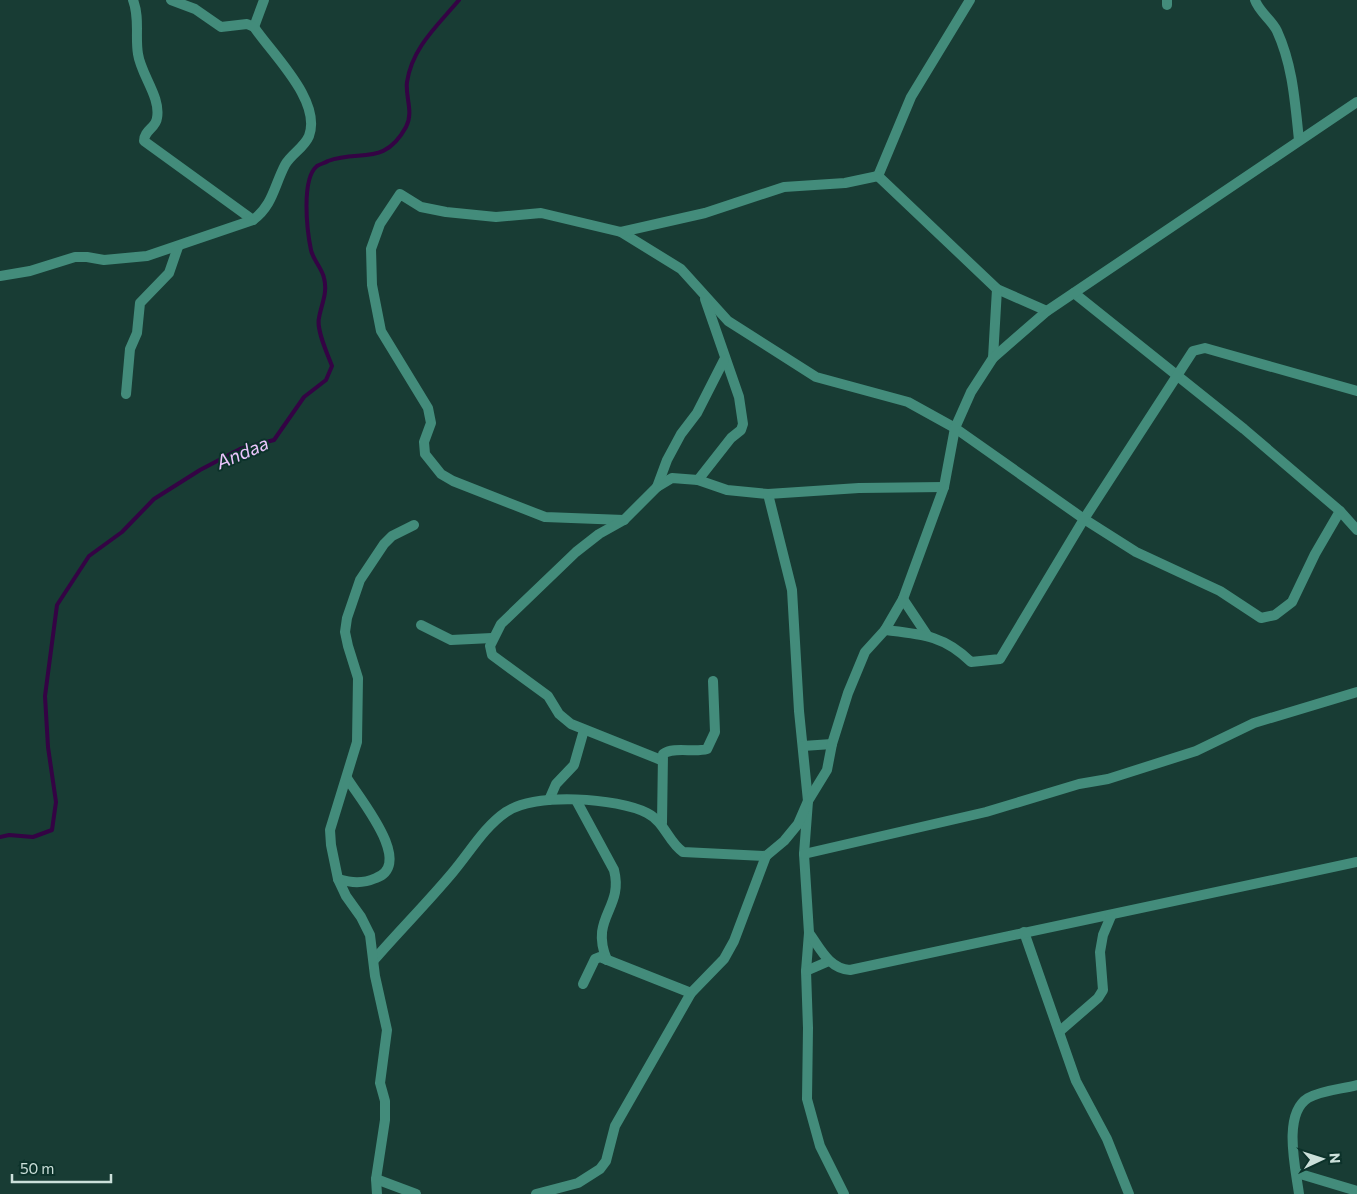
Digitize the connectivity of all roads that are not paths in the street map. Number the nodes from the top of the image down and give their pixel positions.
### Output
1 (133, 0) edge
2 (171, 0) edge
3 (264, 0) edge
4 (970, 0) edge
5 (1256, 0) edge
6 (254, 27) junction
7 (1357, 102) edge
8 (1298, 140) junction
9 (878, 176) junction
10 (253, 220) junction
11 (621, 232) junction
12 (178, 247) junction
13 (0, 276) edge
14 (997, 289) junction
15 (1074, 293) junction
16 (704, 295) junction
17 (1047, 311) junction
18 (993, 358) junction
19 (724, 360) junction
20 (1178, 375) junction
21 (1357, 391) edge
22 (126, 394) dead end
23 (955, 428) junction
24 (698, 480) junction
25 (657, 487) junction
26 (944, 487) junction
27 (768, 494) junction
28 (1340, 511) junction
29 (1084, 519) junction
30 (624, 520) junction
31 (414, 525) dead end
32 (1357, 530) edge
33 (903, 599) junction
34 (422, 625) dead end
35 (885, 630) junction
36 (926, 635) junction
37 (492, 638) junction
38 (713, 681) dead end
39 (1357, 692) edge
40 (584, 730) junction
41 (832, 744) junction
42 (803, 746) junction
43 (661, 760) junction
44 (347, 778) junction
45 (549, 800) junction
46 (576, 800) junction
47 (808, 801) junction
48 (662, 823) junction
49 (804, 854) junction
50 (766, 856) junction
51 (1357, 862) edge
52 (338, 879) junction
53 (1111, 916) junction
54 (809, 932) junction
55 (1024, 932) junction
56 (374, 960) junction
57 (607, 960) junction
58 (828, 961) junction
59 (806, 971) junction
60 (583, 984) dead end
61 (691, 993) junction
62 (1060, 1031) junction
63 (1357, 1086) edge
64 (1297, 1172) junction
65 (376, 1179) junction
66 (1357, 1191) edge
67 (377, 1194) edge
68 (416, 1194) edge
69 (536, 1194) edge
70 (844, 1194) edge
71 (1129, 1194) edge
72 (1299, 1194) edge

1 - 10 street
2 - 6 street
3 - 6 street
4 - 9 street
5 - 8 street
6 - 10 street
7 - 8 street
8 - 15 street
9 - 11 street
9 - 14 street
10 - 12 street
11 - 16 street
11 - 30 street
12 - 13 street
12 - 22 street
14 - 17 street
14 - 18 street
15 - 17 street
15 - 20 street
16 - 19 street
16 - 23 street
17 - 18 street
18 - 23 street
19 - 24 street
19 - 25 street
20 - 21 street
20 - 28 street
20 - 29 street
23 - 26 street
23 - 29 street
24 - 25 street
24 - 27 street
25 - 30 street
26 - 27 street
26 - 33 street
27 - 42 street
28 - 29 street
28 - 32 street
29 - 36 street
30 - 37 street
31 - 44 street
33 - 35 street
33 - 36 street
34 - 37 street
35 - 36 street
35 - 41 street
37 - 40 street
38 - 43 street
39 - 49 street
40 - 43 street
40 - 45 street
41 - 42 street
41 - 47 street
42 - 47 street
43 - 48 street
44 - 52 street
44 - 52 street
45 - 46 street
45 - 56 street
46 - 48 street
46 - 57 street
47 - 49 street
47 - 50 street
48 - 50 street
49 - 54 street
50 - 61 street
51 - 53 street
52 - 56 street
53 - 55 street
53 - 62 street
54 - 58 street
54 - 59 street
55 - 58 street
55 - 62 street
56 - 65 street
57 - 60 street
57 - 61 street
58 - 59 street
59 - 70 street
61 - 69 street
62 - 71 street
63 - 64 street
64 - 66 street
64 - 72 street
65 - 67 street
65 - 68 street

